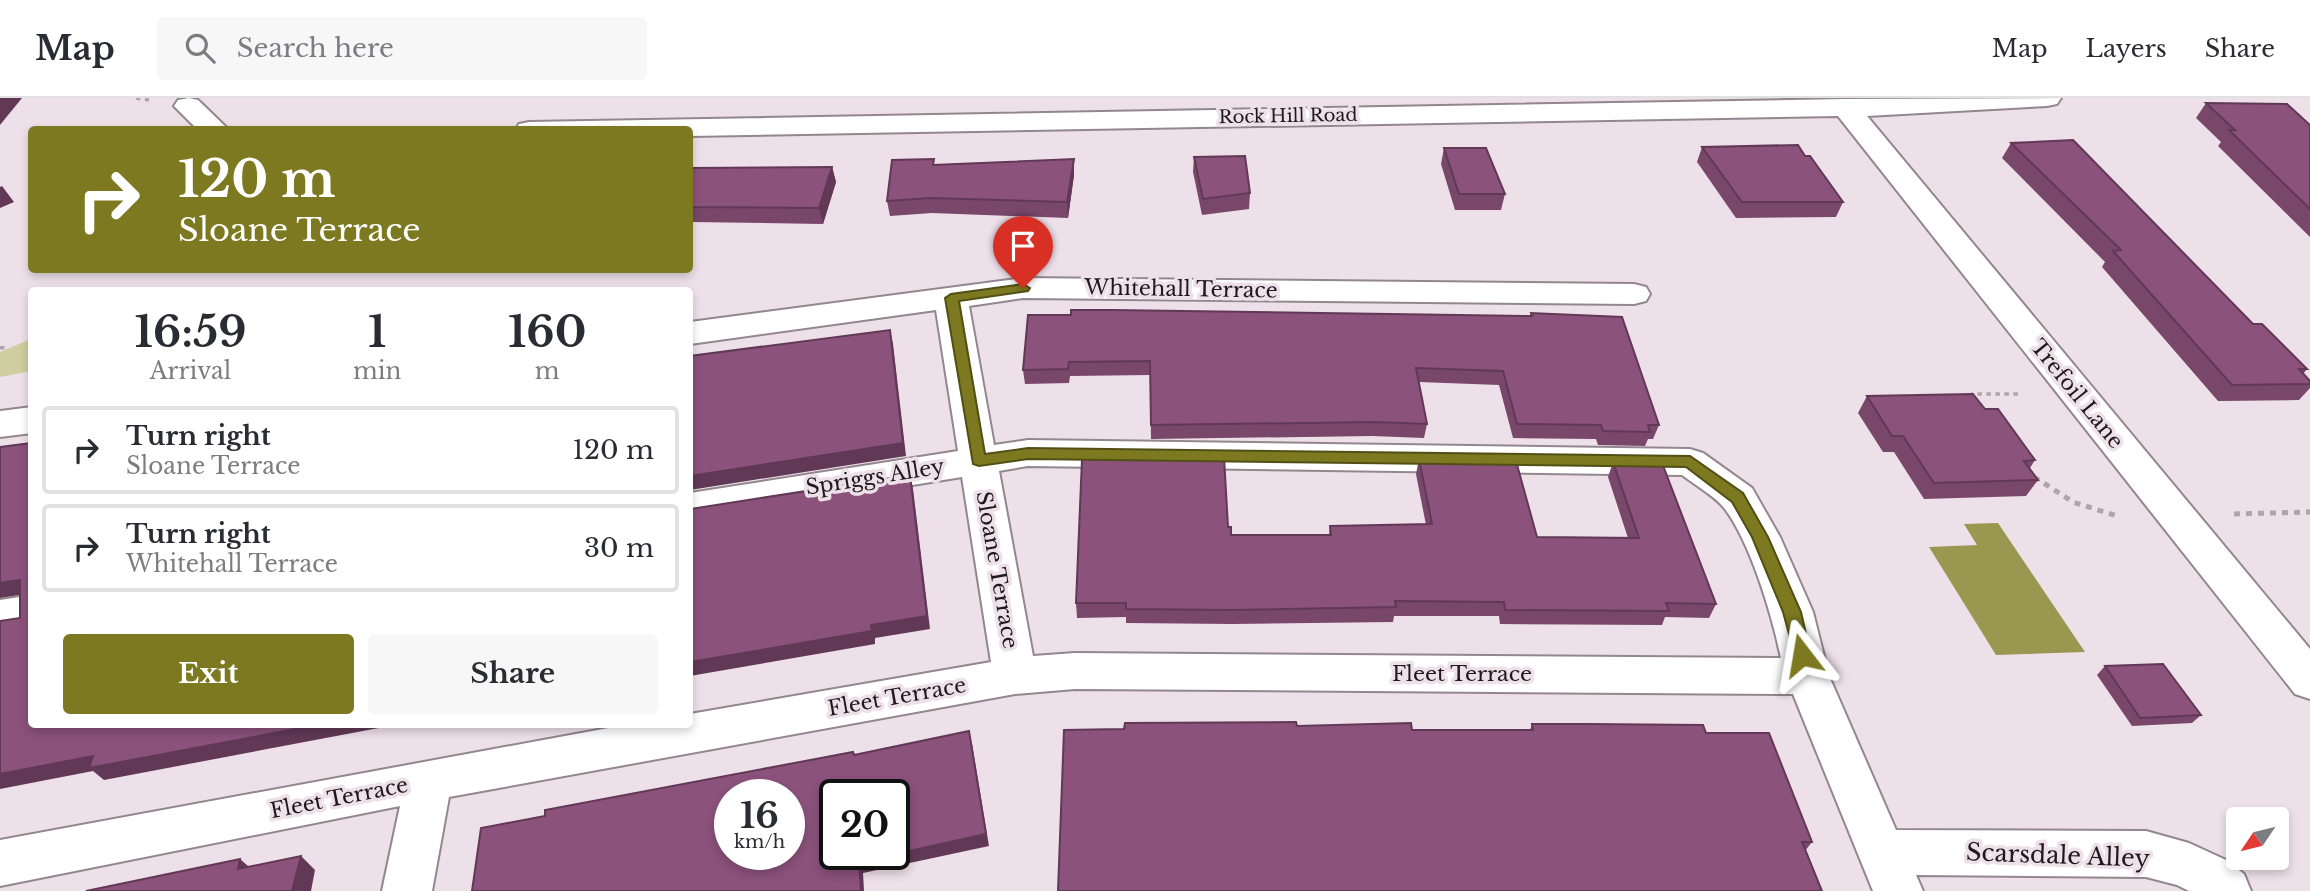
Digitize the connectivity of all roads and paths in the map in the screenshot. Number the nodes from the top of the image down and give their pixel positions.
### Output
1 (2047, 98) edge
2 (188, 106) dead end
3 (1845, 107) junction
4 (210, 126) edge
5 (693, 127) edge
6 (1634, 294) dead end
7 (951, 298) junction
8 (693, 333) edge
9 (9, 347) dead end
10 (0, 348) edge
11 (28, 420) edge
12 (0, 424) edge
13 (979, 460) junction
14 (693, 507) edge
15 (28, 613) edge
16 (0, 617) edge
17 (1015, 676) junction
18 (1807, 676) junction
19 (2310, 681) edge
20 (429, 780) junction
21 (0, 863) edge
22 (1889, 871) edge
23 (407, 891) edge
24 (2226, 891) edge

1 - 3 street, Rock Hill Road
2 - 4 street
3 - 5 street, Rock Hill Road
3 - 19 street, Trefoil Lane
6 - 7 street, Whitehall Terrace
7 - 8 street, Whitehall Terrace
7 - 13 street, Sloane Terrace
9 - 10 path
11 - 12 street
13 - 14 street, Spriggs Alley
13 - 17 street, Sloane Terrace
13 - 18 street, Spriggs Alley
15 - 16 street
17 - 18 street, Fleet Terrace
17 - 20 street, Fleet Terrace
18 - 22 street, Spriggs Alley
20 - 21 street, Fleet Terrace
20 - 23 street
22 - 24 street, Scarsdale Alley

